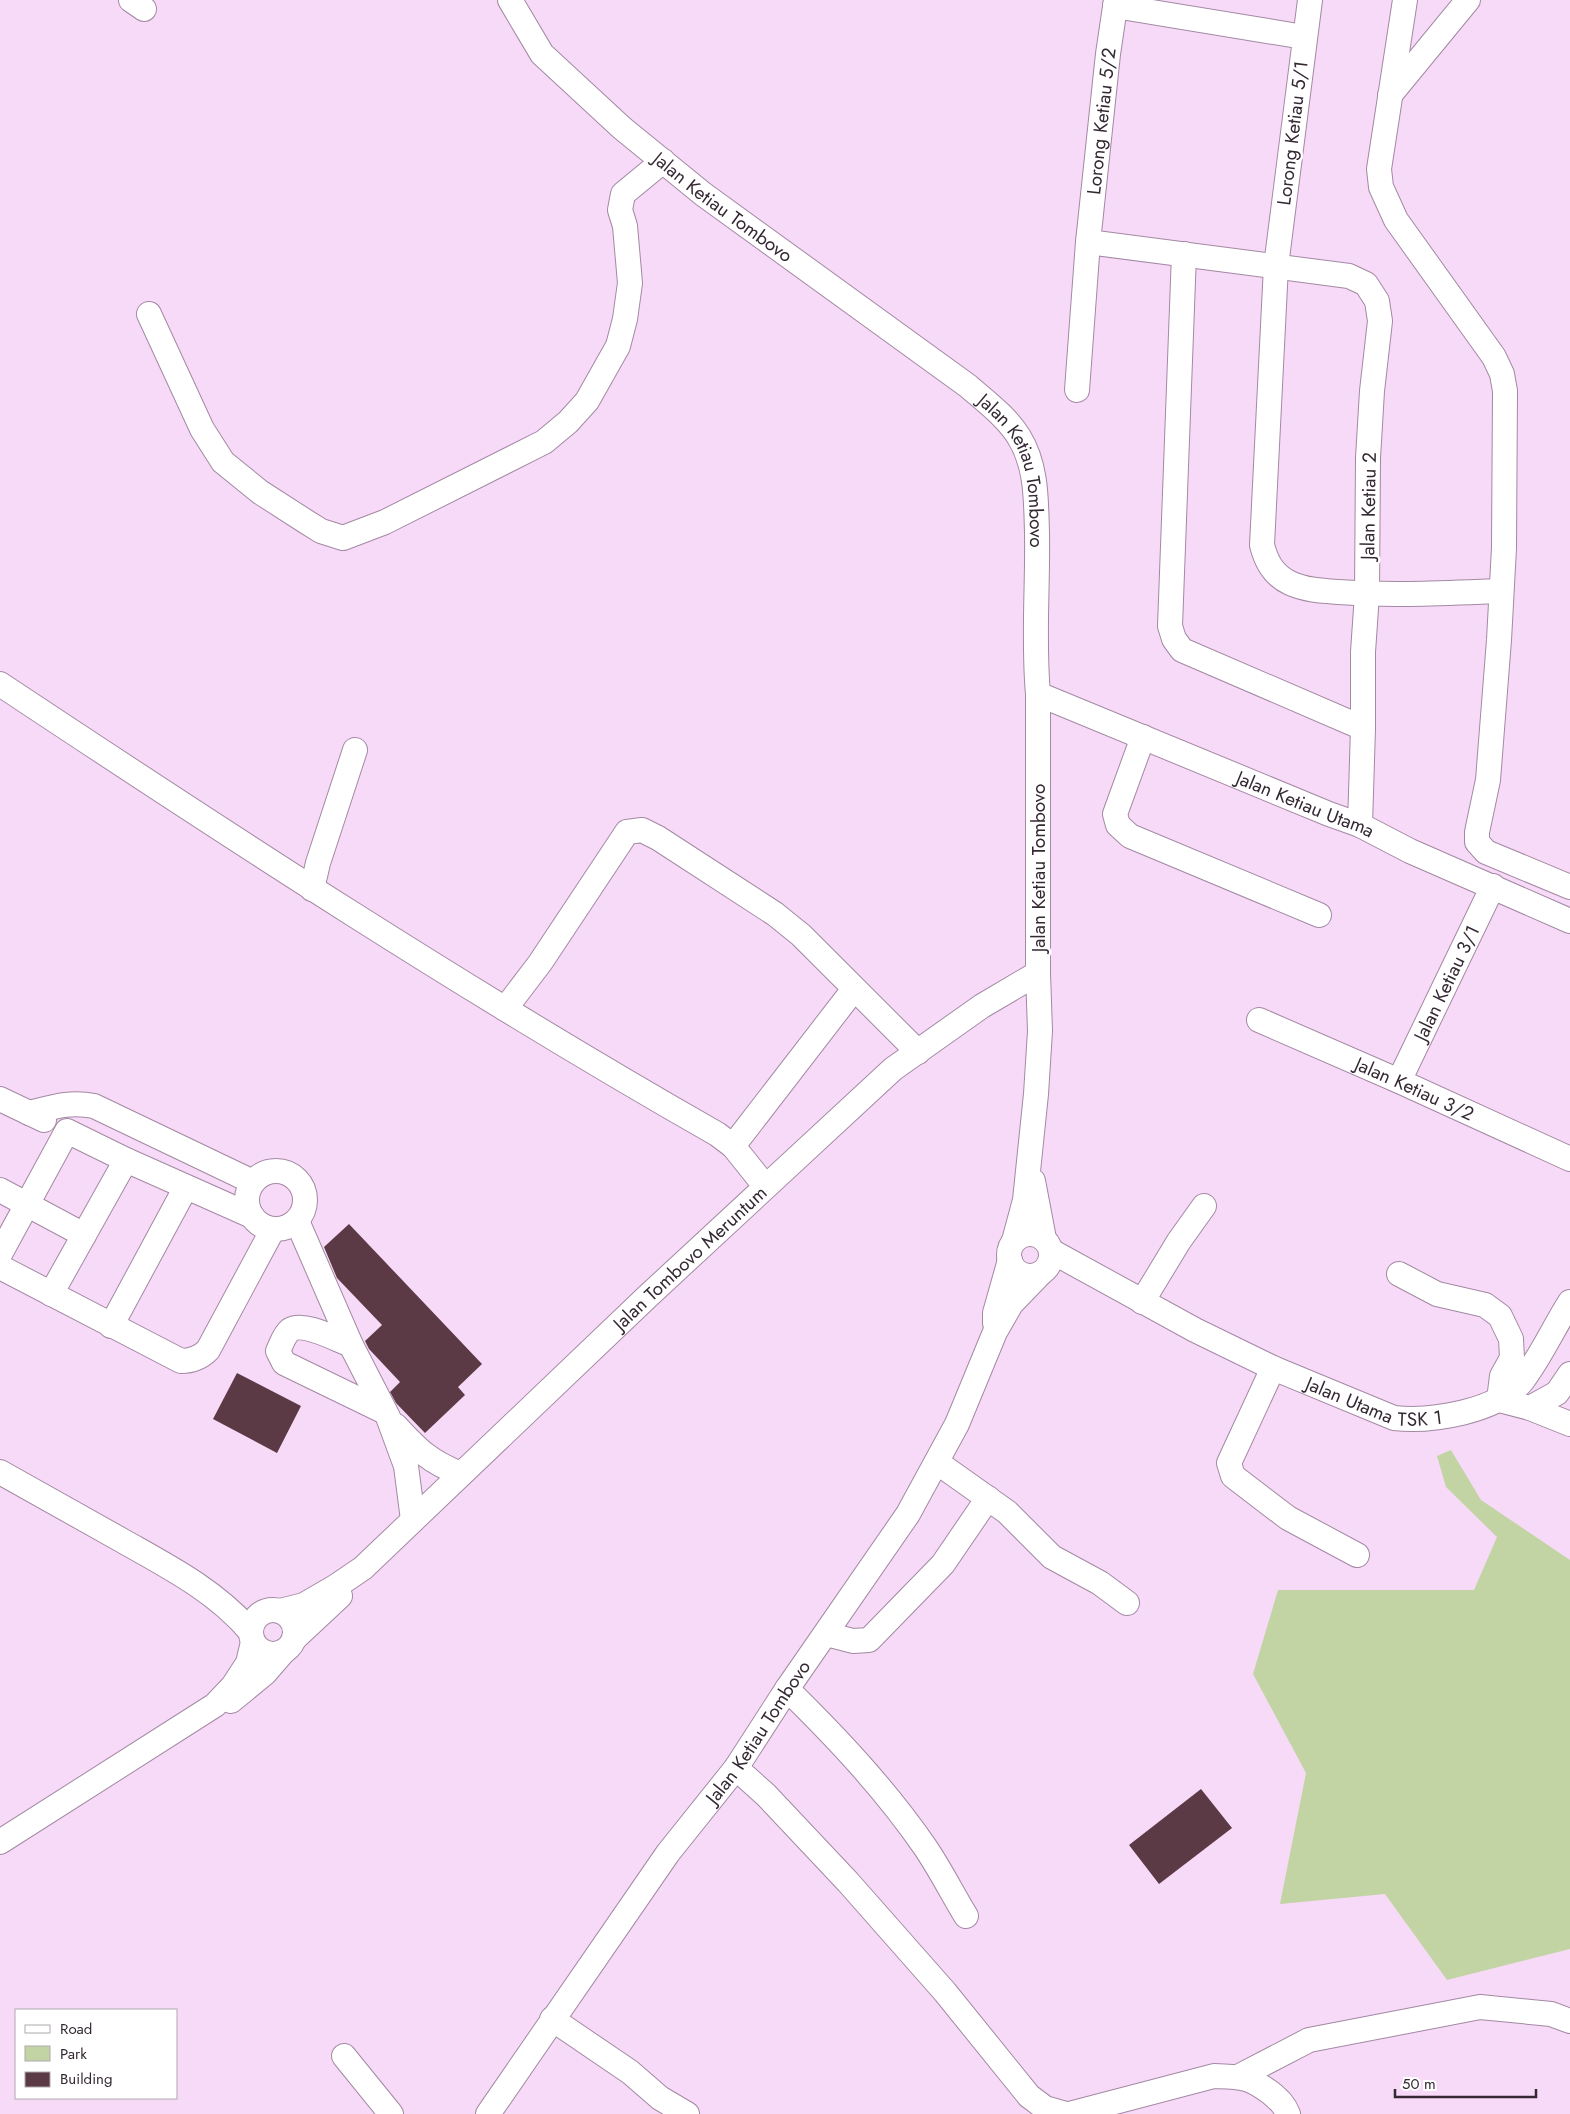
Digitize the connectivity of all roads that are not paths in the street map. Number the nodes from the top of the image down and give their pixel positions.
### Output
1 (510, 0) edge
2 (1310, 0) edge
3 (1405, 0) edge
4 (1468, 0) edge
5 (1115, 3) edge
6 (1304, 37) junction
7 (1390, 95) junction
8 (663, 160) junction
9 (1088, 242) junction
10 (1184, 254) junction
11 (1276, 266) junction
12 (149, 314) dead end
13 (1077, 390) dead end
14 (1502, 592) junction
15 (1367, 594) junction
16 (0, 684) edge
17 (1038, 694) junction
18 (1363, 728) junction
19 (1143, 737) junction
20 (355, 750) dead end
21 (1360, 825) junction
22 (1494, 886) junction
23 (1570, 887) edge
24 (312, 889) junction
25 (1319, 916) dead end
26 (1570, 921) edge
27 (1038, 973) junction
28 (854, 989) junction
29 (505, 1009) junction
30 (1259, 1020) dead end
31 (918, 1052) junction
32 (1399, 1081) junction
33 (0, 1099) edge
34 (29, 1113) junction
35 (67, 1131) junction
36 (733, 1146) junction
37 (1570, 1159) edge
38 (126, 1160) junction
39 (1029, 1168) junction
40 (253, 1182) junction
41 (766, 1186) junction
42 (186, 1187) junction
43 (0, 1190) edge
44 (27, 1204) junction
45 (1204, 1206) dead end
46 (252, 1216) junction
47 (297, 1221) junction
48 (273, 1229) junction
49 (84, 1235) junction
50 (1012, 1251) junction
51 (0, 1254) edge
52 (1045, 1259) junction
53 (0, 1267) edge
54 (1399, 1274) dead end
55 (51, 1294) junction
56 (1142, 1302) junction
57 (1570, 1302) edge
58 (111, 1326) junction
59 (995, 1332) junction
60 (351, 1346) junction
61 (1273, 1368) junction
62 (1570, 1374) edge
63 (1499, 1400) junction
64 (1530, 1408) junction
65 (386, 1415) junction
66 (1570, 1424) edge
67 (938, 1463) junction
68 (0, 1472) edge
69 (461, 1474) junction
70 (988, 1498) junction
71 (413, 1520) junction
72 (1357, 1555) dead end
73 (363, 1568) junction
74 (184, 1575) junction
75 (1127, 1603) dead end
76 (273, 1610) junction
77 (826, 1634) junction
78 (252, 1637) junction
79 (289, 1645) junction
80 (787, 1689) junction
81 (215, 1705) junction
82 (736, 1768) junction
83 (0, 1842) edge
84 (966, 1916) dead end
85 (552, 2019) junction
86 (1570, 2020) edge
87 (344, 2056) dead end
88 (1238, 2077) junction
89 (390, 2114) edge
90 (488, 2114) edge
91 (687, 2114) edge
92 (1067, 2114) edge
93 (1288, 2114) edge

1 - 8 street, Jalan Ketiau Tombovo
2 - 6 street, Lorong Ketiau 5/1
3 - 7 street
4 - 7 street
5 - 6 street
5 - 9 street, Lorong Ketiau 5/2
6 - 11 street, Lorong Ketiau 5/1
7 - 14 street
8 - 12 street
8 - 17 street, Jalan Ketiau Tombovo
9 - 10 street, Jalan Ketiau 2
9 - 13 street, Lorong Ketiau 5/2
10 - 11 street, Jalan Ketiau 2
10 - 18 street
11 - 15 street, Jalan Ketiau 2
11 - 15 street, Lorong Ketiau 5/1
14 - 15 street, Lorong Ketiau 5/1
14 - 23 street
15 - 18 street, Jalan Ketiau 2
16 - 24 street
17 - 19 street, Jalan Ketiau Utama
17 - 27 street, Jalan Ketiau Tombovo
18 - 21 street, Jalan Ketiau 2
19 - 21 street, Jalan Ketiau Utama
19 - 25 street
20 - 24 street
21 - 22 street, Jalan Ketiau Utama
22 - 26 street, Jalan Ketiau Utama
22 - 32 street, Jalan Ketiau 3/1
24 - 29 street
27 - 31 street, Jalan Tombovo Meruntum
27 - 39 street, Jalan Ketiau Tombovo
28 - 29 street
28 - 31 street
28 - 36 street
29 - 36 street
30 - 32 street, Jalan Ketiau 3/2
31 - 41 street, Jalan Tombovo Meruntum
32 - 37 street, Jalan Ketiau 3/2
33 - 34 street
34 - 35 street
34 - 40 street
35 - 38 street
35 - 44 street
36 - 41 street
38 - 42 street
38 - 49 street
39 - 50 street, Jalan Ketiau Tombovo
39 - 52 street, Jalan Ketiau Tombovo
40 - 46 street
40 - 47 street
41 - 69 street, Jalan Tombovo Meruntum
42 - 46 street
42 - 58 street
43 - 44 street
44 - 49 street
44 - 51 street
45 - 56 street
46 - 48 street
47 - 48 street
47 - 60 street
48 - 58 street
49 - 55 street
50 - 52 street
50 - 52 street
50 - 59 street, Jalan Ketiau Tombovo
52 - 56 street, Jalan Utama TSK 1
52 - 59 street, Jalan Ketiau Tombovo
53 - 55 street
54 - 63 street
55 - 58 street
56 - 61 street, Jalan Utama TSK 1
57 - 63 street, Jalan Utama TSK 1
59 - 67 street, Jalan Ketiau Tombovo
60 - 65 street
60 - 65 street
61 - 63 street, Jalan Utama TSK 1
61 - 72 street
62 - 64 street
63 - 64 street
64 - 66 street
65 - 69 street
65 - 71 street
67 - 70 street
67 - 77 street, Jalan Ketiau Tombovo
68 - 74 street
69 - 71 street, Jalan Tombovo Meruntum
70 - 75 street
70 - 77 street
71 - 73 street, Jalan Tombovo Meruntum
73 - 76 street, Jalan Tombovo Meruntum
73 - 79 street, Jalan Tombovo Meruntum
74 - 76 street
74 - 78 street
76 - 78 street
76 - 79 street
77 - 80 street, Jalan Ketiau Tombovo
78 - 79 street
78 - 81 street
79 - 81 street, Jalan Tombovo Meruntum
80 - 82 street, Jalan Ketiau Tombovo
80 - 84 street
81 - 83 street
82 - 85 street, Jalan Ketiau Tombovo
82 - 92 street
85 - 90 street, Jalan Ketiau Tombovo
85 - 91 street
86 - 88 street
87 - 89 street
88 - 92 street
88 - 93 street

